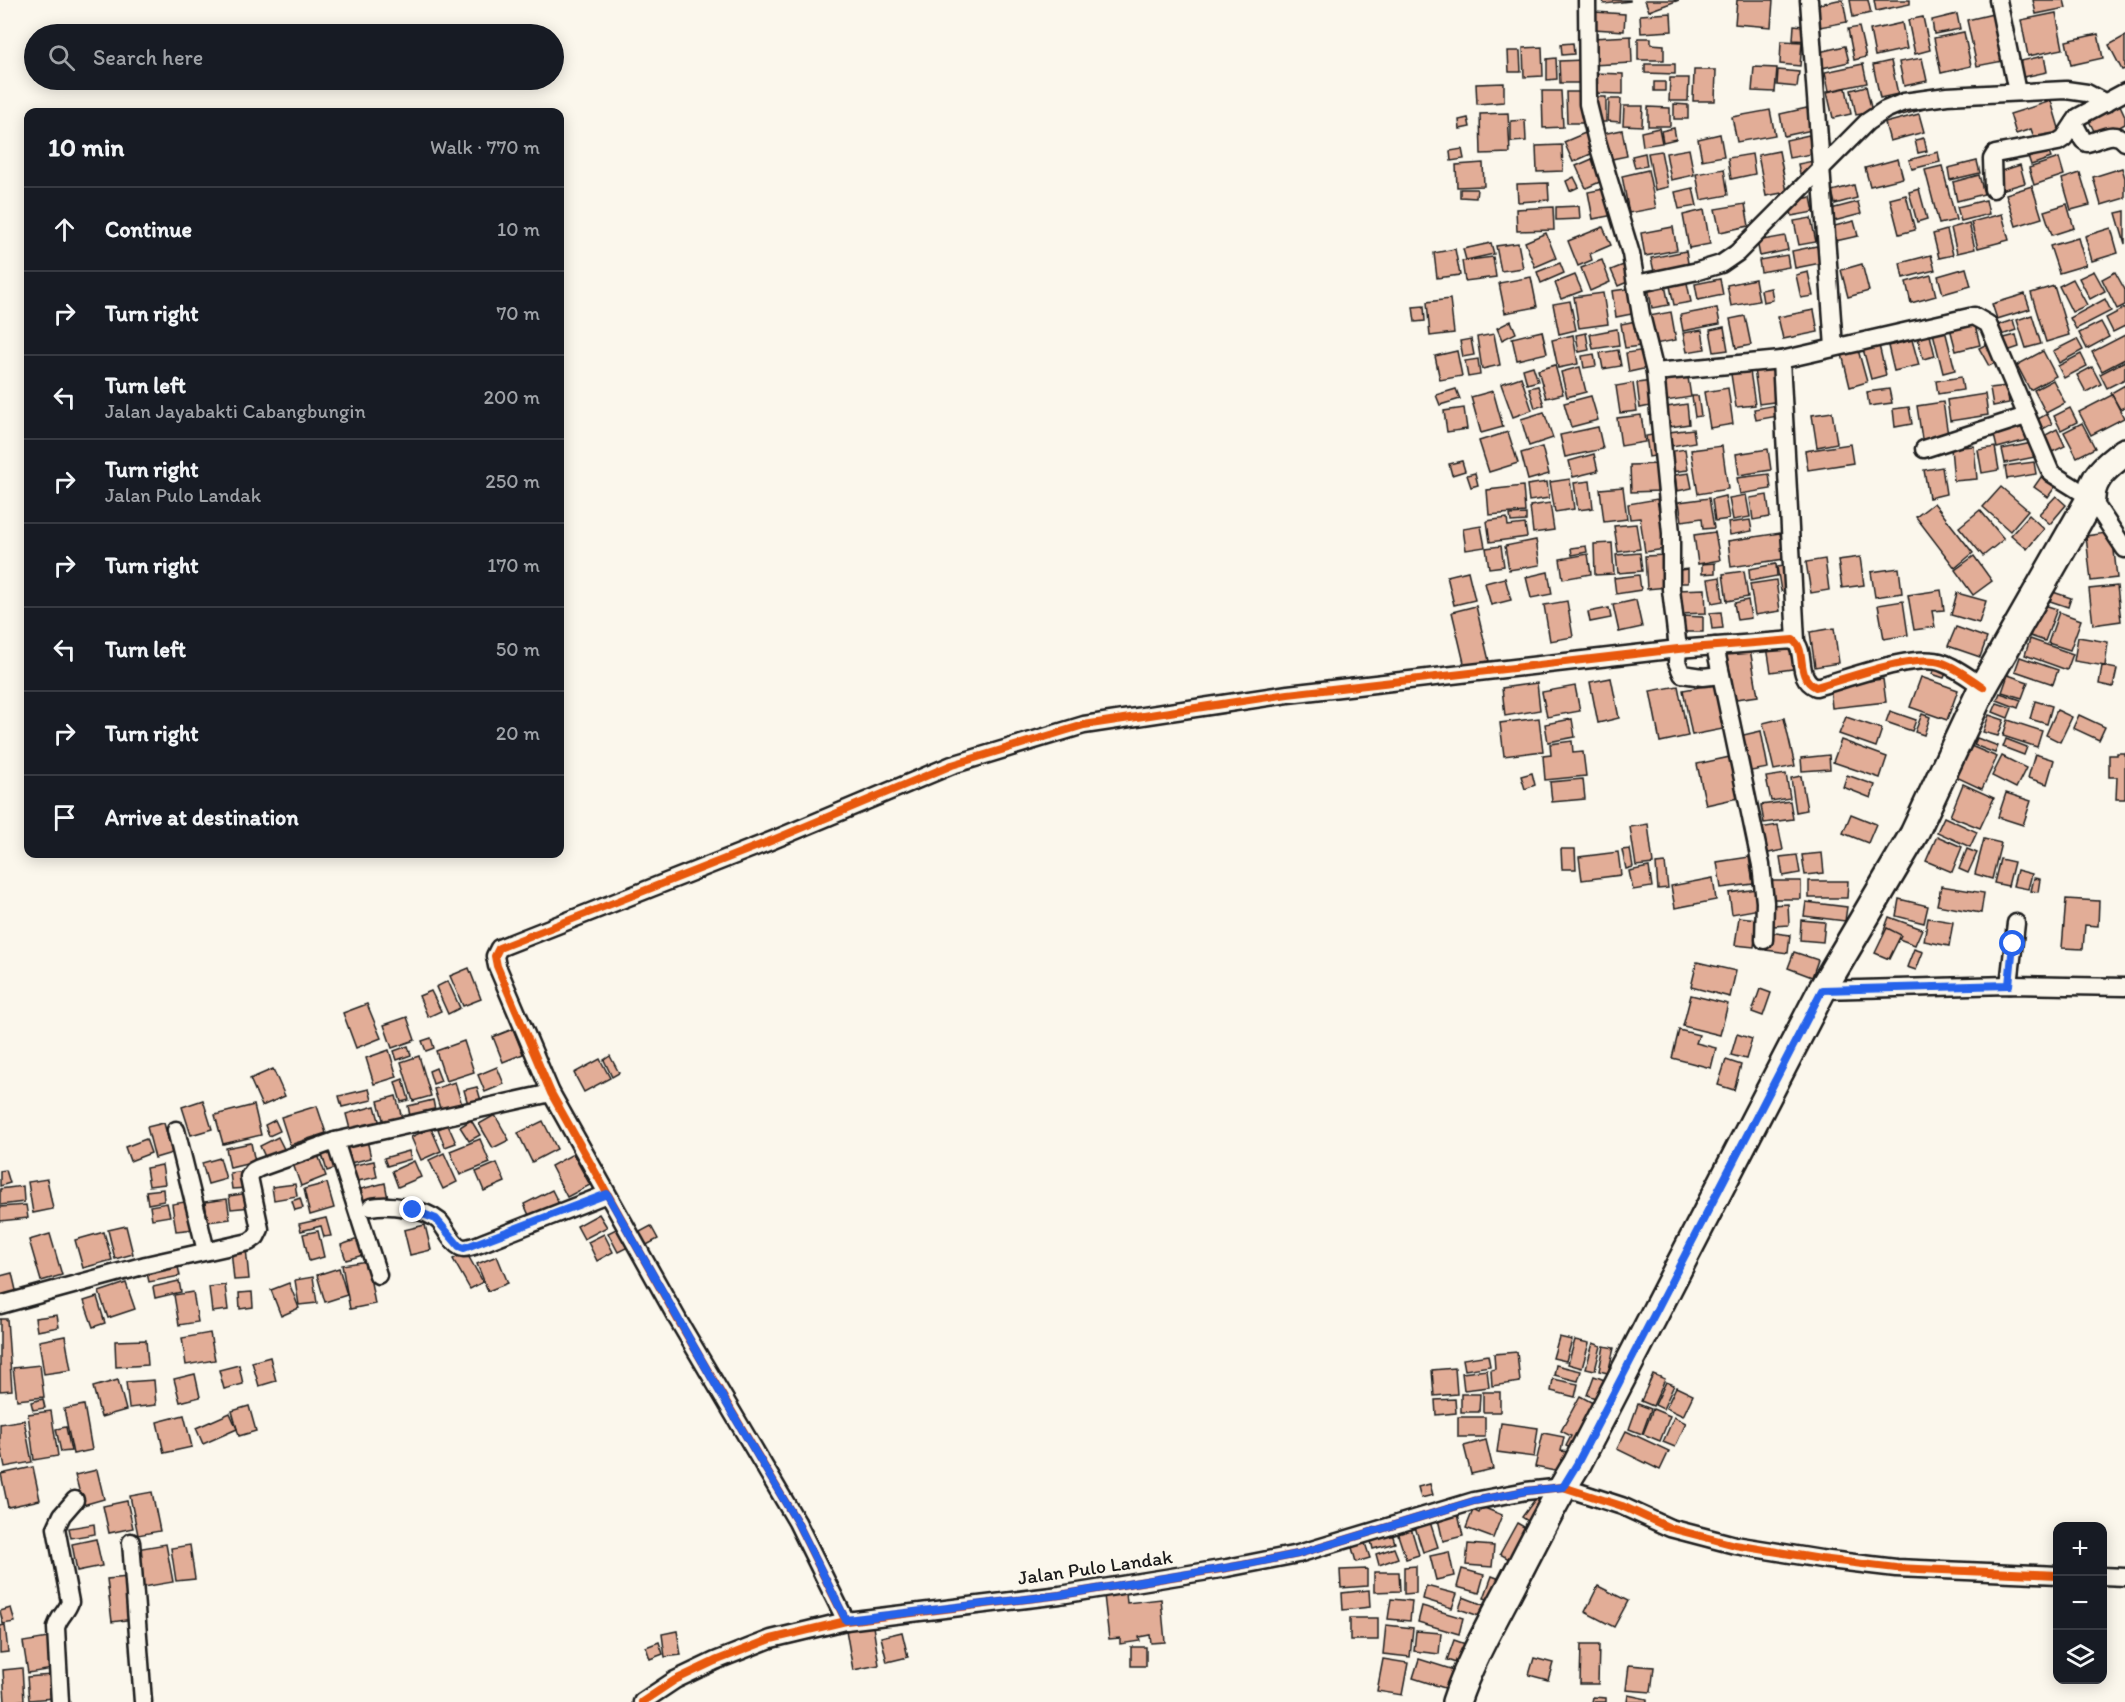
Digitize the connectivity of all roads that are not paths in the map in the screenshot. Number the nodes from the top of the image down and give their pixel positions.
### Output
1 (1587, 0) edge
2 (1809, 0) edge
3 (1998, 0) edge
4 (2016, 92) junction
5 (2125, 92) edge
6 (2106, 103) junction
7 (2074, 123) junction
8 (2125, 142) edge
9 (1820, 170) junction
10 (1993, 189) dead end
11 (1636, 284) junction
12 (1834, 347) junction
13 (1781, 360) junction
14 (1655, 372) junction
15 (2026, 416) junction
16 (1924, 449) dead end
17 (2125, 452) edge
18 (2091, 498) junction
19 (2125, 549) edge
20 (1796, 641) junction
21 (1715, 646) junction
22 (1678, 649) junction
23 (1721, 675) junction
24 (1983, 687) junction
25 (2016, 923) dead end
26 (1764, 940) dead end
27 (2009, 985) junction
28 (2125, 987) edge
29 (1822, 990) junction
30 (551, 1094) junction
31 (176, 1130) dead end
32 (335, 1141) junction
33 (607, 1194) junction
34 (371, 1207) dead end
35 (206, 1251) junction
36 (378, 1275) dead end
37 (0, 1305) edge
38 (1563, 1487) junction
39 (75, 1500) dead end
40 (131, 1542) dead end
41 (2053, 1575) edge
42 (2107, 1576) edge
43 (2125, 1577) edge
44 (846, 1620) junction
45 (60, 1702) edge
46 (143, 1702) edge
47 (642, 1702) edge
48 (1456, 1702) edge

1 - 11 street
2 - 9 street
3 - 4 street
4 - 6 street
4 - 9 street
5 - 6 street
6 - 7 street
7 - 8 street
7 - 10 street
9 - 11 street
9 - 12 street
11 - 14 street
12 - 13 street
12 - 15 street
13 - 14 street
13 - 20 street
14 - 22 street
15 - 16 street
15 - 18 street
17 - 18 main road
18 - 19 street
18 - 24 main road
20 - 21 street
20 - 24 street
21 - 22 street
21 - 23 street
22 - 23 street
22 - 30 street
23 - 26 street
24 - 29 main road
25 - 27 street
27 - 28 street
27 - 29 street
29 - 38 main road
30 - 32 street
30 - 33 street
31 - 35 street
32 - 35 street
32 - 36 street
33 - 34 street
33 - 44 street
35 - 37 street
38 - 41 street
38 - 44 street, Jalan Pulo Landak
38 - 48 main road
39 - 45 street
40 - 46 street
42 - 43 street
44 - 47 street, Jalan Pulo Landak

